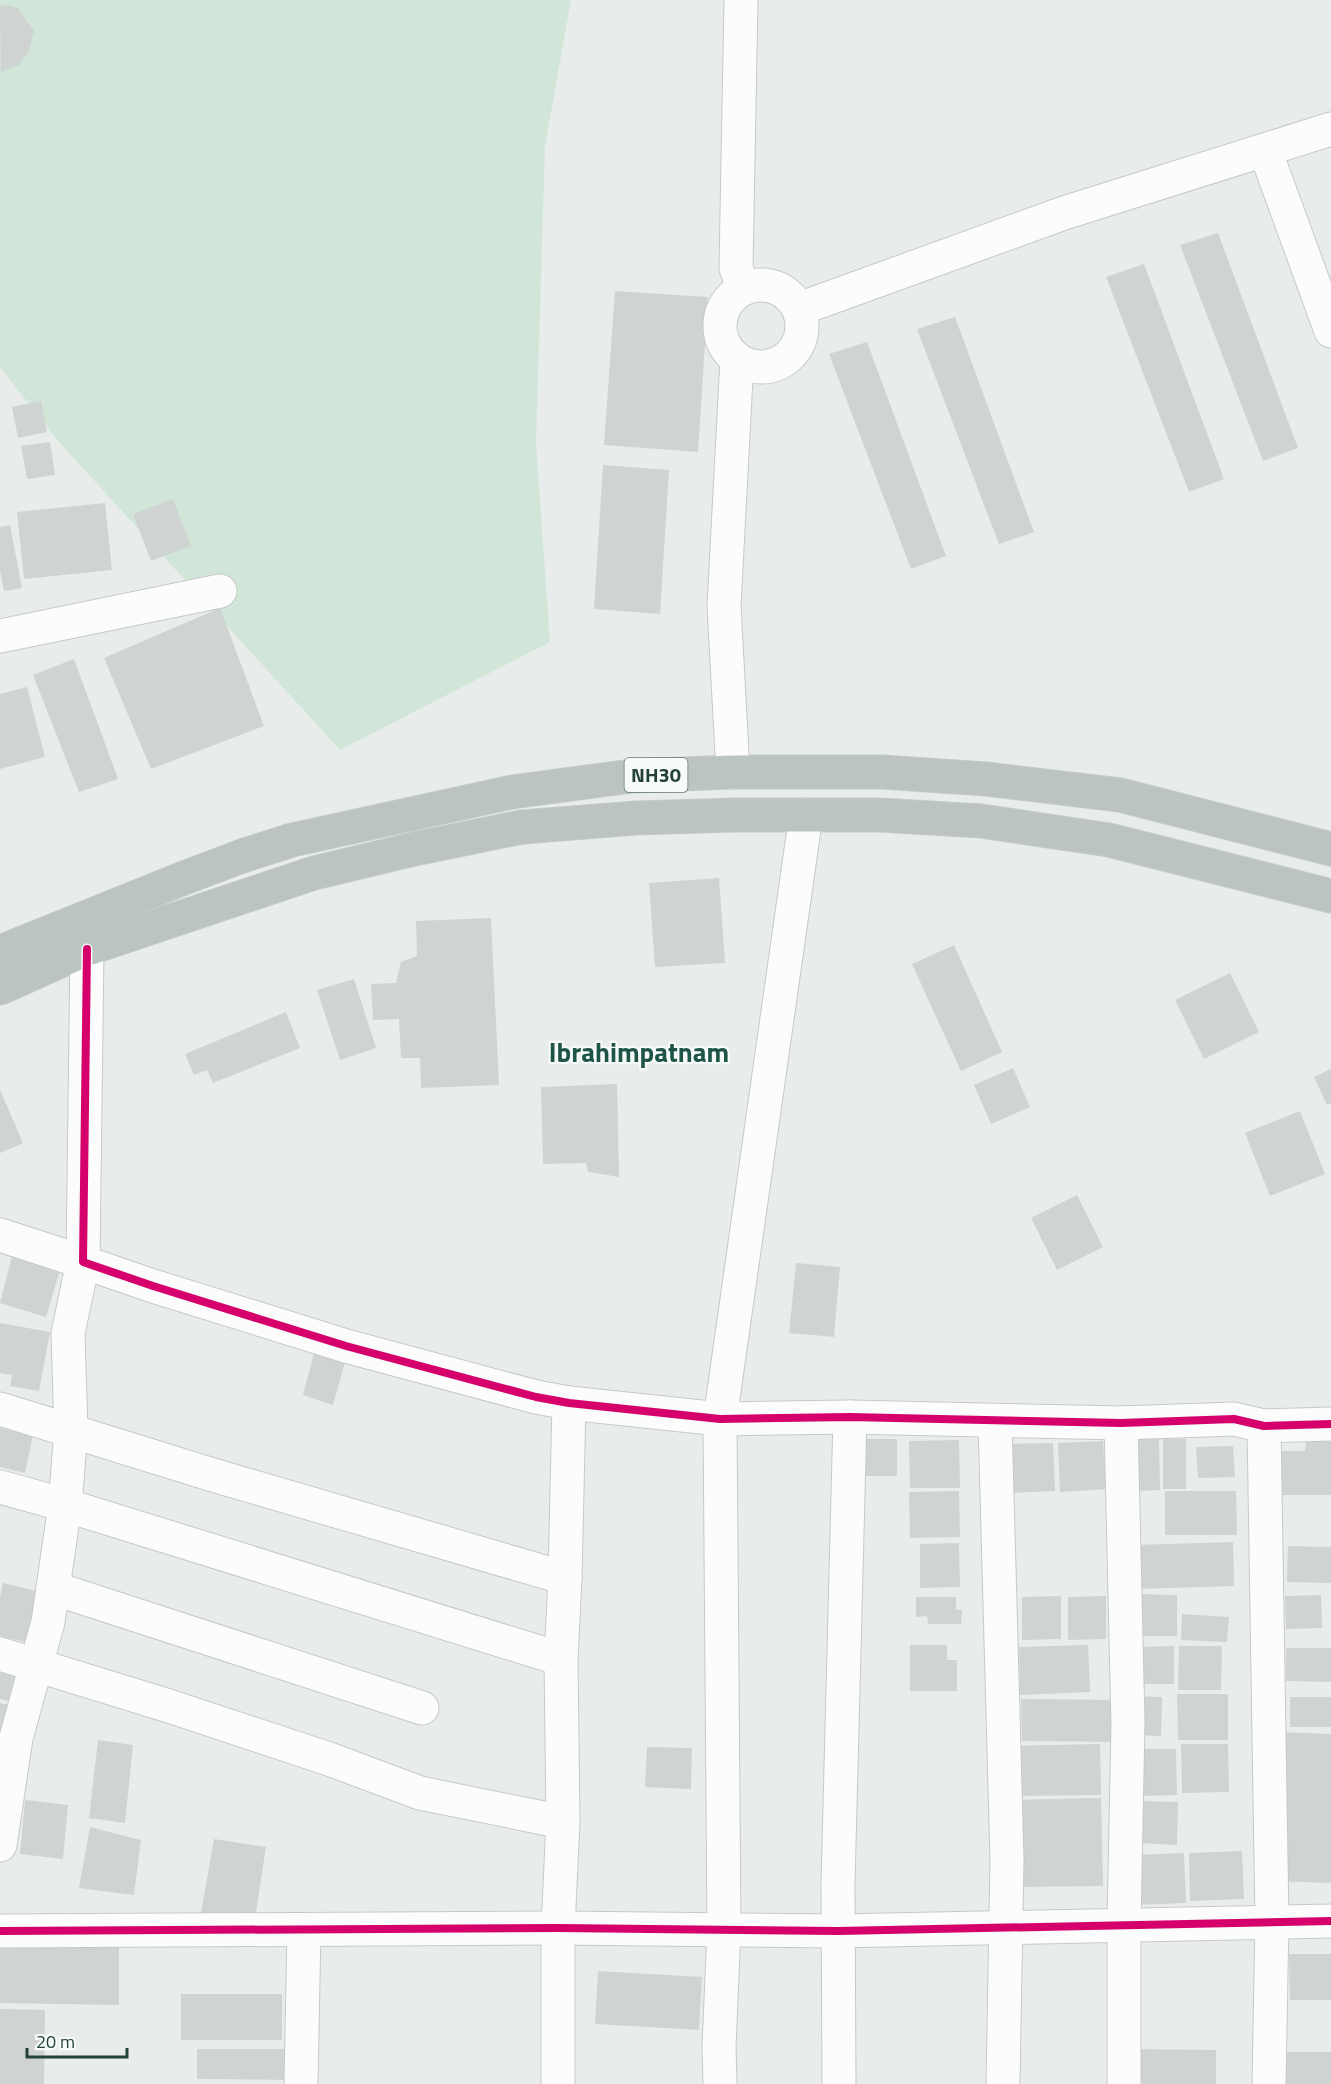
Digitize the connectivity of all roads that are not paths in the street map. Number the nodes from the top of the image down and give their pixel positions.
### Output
1 (741, 0) edge
2 (1331, 129) edge
3 (1265, 150) junction
4 (743, 288) junction
5 (799, 309) junction
6 (1331, 332) edge
7 (737, 360) junction
8 (220, 591) dead end
9 (0, 636) edge
10 (733, 772) junction
11 (806, 815) junction
12 (1331, 849) edge
13 (242, 856) junction
14 (251, 894) junction
15 (1331, 896) edge
16 (87, 949) junction
17 (0, 952) edge
18 (0, 988) edge
19 (0, 1235) edge
20 (83, 1262) junction
21 (569, 1403) junction
22 (0, 1409) edge
23 (850, 1417) junction
24 (720, 1419) junction
25 (995, 1421) junction
26 (1121, 1422) junction
27 (1331, 1424) edge
28 (1264, 1426) junction
29 (71, 1431) junction
30 (0, 1487) edge
31 (65, 1505) junction
32 (565, 1578) junction
33 (53, 1588) junction
34 (0, 1654) edge
35 (561, 1659) junction
36 (36, 1664) junction
37 (422, 1708) dead end
38 (564, 1822) junction
39 (0, 1845) edge
40 (1331, 1921) edge
41 (1272, 1922) junction
42 (1124, 1924) junction
43 (1006, 1927) junction
44 (558, 1928) junction
45 (304, 1929) junction
46 (724, 1930) junction
47 (0, 1931) edge
48 (838, 1931) junction
49 (301, 2084) edge
50 (558, 2084) edge
51 (720, 2084) edge
52 (839, 2084) edge
53 (1004, 2084) edge
54 (1124, 2084) edge
55 (1269, 2084) edge

1 - 4 street
2 - 3 street
3 - 5 street
3 - 6 street
4 - 5 street
4 - 7 street
5 - 7 street
7 - 10 street
8 - 9 street
10 - 12 highway, NH30
10 - 13 highway, NH30
11 - 14 highway, NH30
11 - 15 highway, NH30
11 - 24 street
13 - 14 highway
13 - 17 highway, NH30
14 - 16 highway, NH30
16 - 18 highway, NH30
16 - 20 street
19 - 20 street
20 - 21 street
20 - 29 street
21 - 24 street
21 - 32 street
22 - 29 street
23 - 24 street
23 - 25 street
23 - 48 street
24 - 46 street
25 - 26 street
25 - 43 street
26 - 28 street
26 - 42 street
27 - 28 street
28 - 41 street
29 - 31 street
29 - 32 street
30 - 31 street
31 - 33 street
31 - 35 street
32 - 35 street
33 - 36 street
33 - 37 street
34 - 36 street
35 - 38 street
36 - 38 street
36 - 39 street
38 - 44 street
40 - 41 street
41 - 42 street
41 - 55 street
42 - 43 street
42 - 54 street
43 - 48 street
43 - 53 street
44 - 45 street
44 - 46 street
44 - 50 street
45 - 47 street
45 - 49 street
46 - 48 street
46 - 51 street
48 - 52 street

